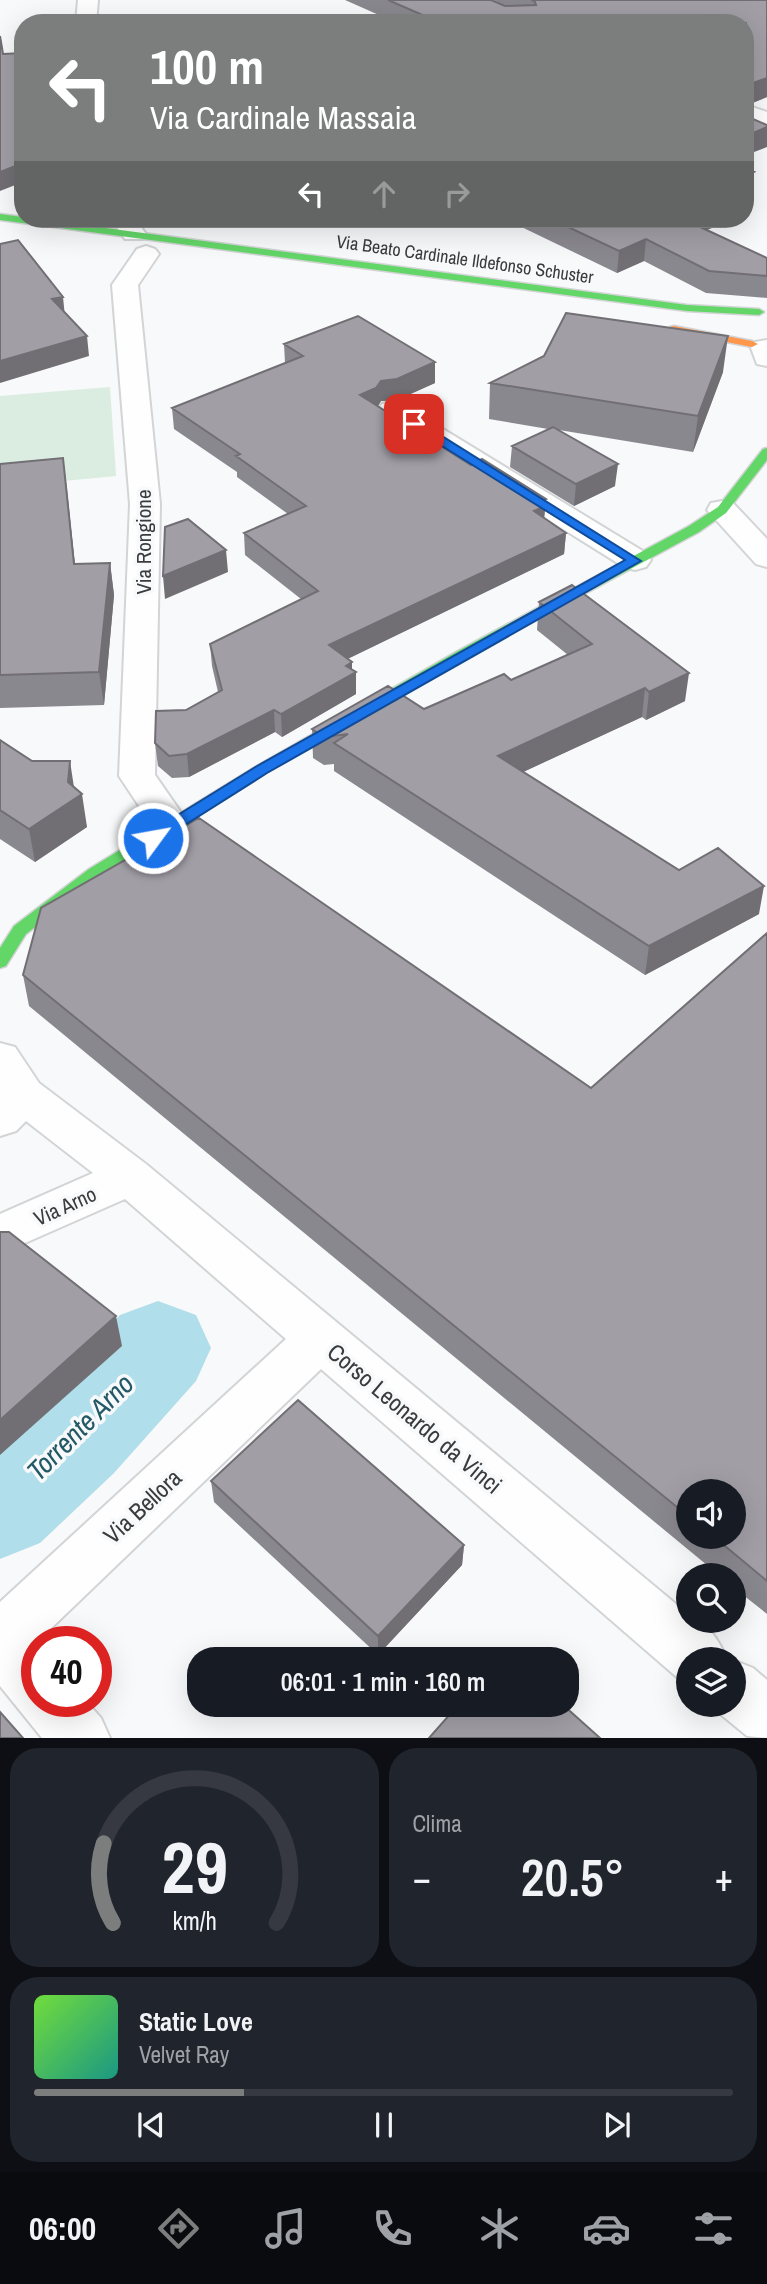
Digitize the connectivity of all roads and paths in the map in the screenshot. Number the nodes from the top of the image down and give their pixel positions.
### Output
1 (97, 228) edge
2 (25, 237) dead end
3 (143, 241) edge
4 (763, 311) edge
5 (655, 325) edge
6 (763, 350) edge
7 (392, 410) dead end
8 (767, 452) edge
9 (722, 510) junction
10 (767, 557) edge
11 (635, 561) junction
12 (172, 827) junction
13 (0, 962) edge
14 (0, 1059) edge
15 (12, 1107) edge
16 (130, 1177) junction
17 (0, 1235) edge
18 (321, 1338) junction
19 (685, 1647) edge
20 (21, 1665) edge
21 (746, 1699) edge
22 (767, 1716) edge
23 (62, 1717) edge
24 (81, 1738) edge

1 - 3 street, Via Beato Cardinale Ildefonso Schuster
2 - 3 street, Via Beato Cardinale Ildefonso Schuster
3 - 4 street, Via Beato Cardinale Ildefonso Schuster
3 - 12 street, Via Rongione
4 - 6 street
5 - 6 street
7 - 11 street
8 - 9 street
9 - 10 street
9 - 11 street
11 - 12 street
12 - 13 street
14 - 15 street, Corso Leonardo da Vinci
15 - 16 street, Corso Leonardo da Vinci
16 - 17 street, Via Arno
16 - 18 street, Corso Leonardo da Vinci
18 - 19 street, Corso Leonardo da Vinci
18 - 20 street, Via Bellora
21 - 22 street
23 - 24 street

